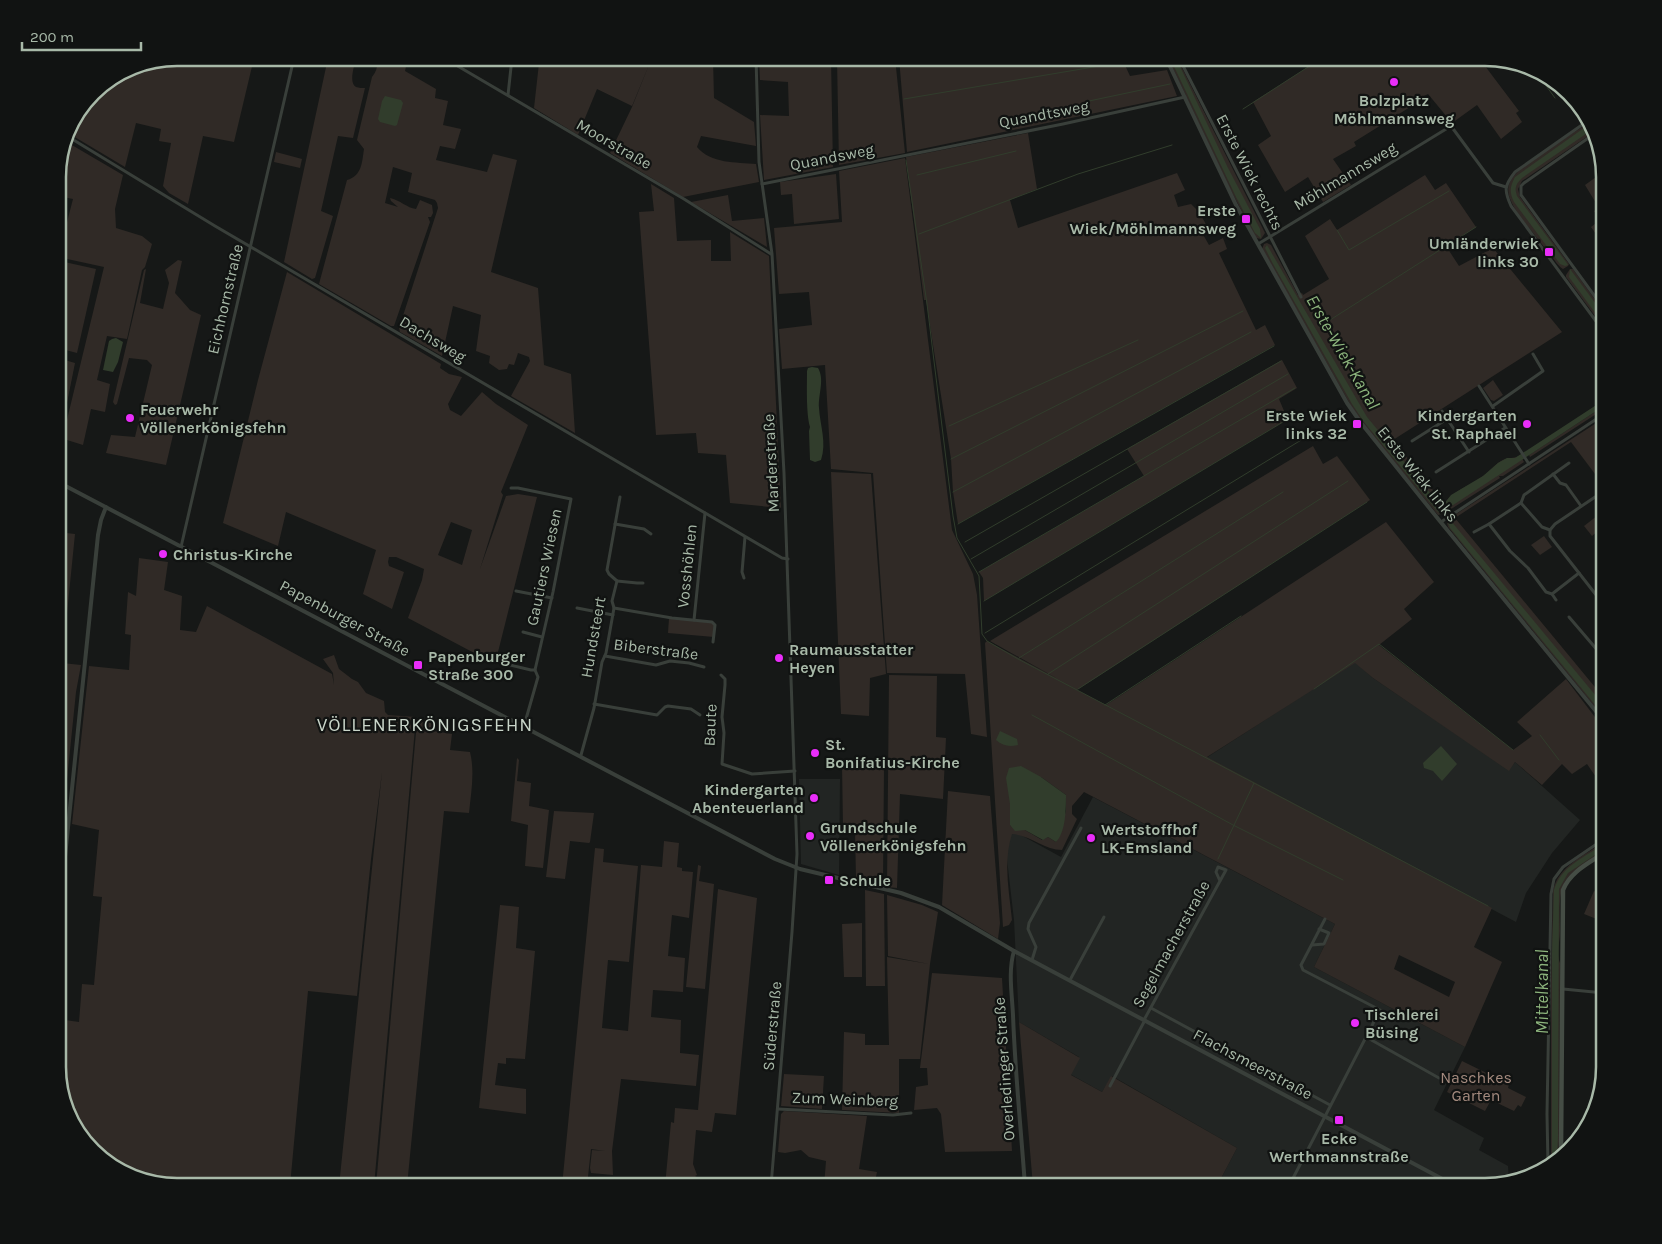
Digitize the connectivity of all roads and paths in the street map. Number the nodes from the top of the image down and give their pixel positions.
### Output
1 (292, 66) edge
2 (458, 66) edge
3 (511, 66) edge
4 (756, 66) edge
5 (1170, 66) edge
6 (1182, 66) edge
7 (508, 95) junction
8 (1185, 97) junction
9 (1582, 125) edge
10 (1588, 138) edge
11 (73, 140) edge
12 (908, 154) joint
13 (762, 184) junction
14 (1506, 187) junction
15 (1269, 236) junction
16 (1258, 244) junction
17 (250, 246) junction
18 (772, 254) junction
19 (1300, 297) dead end
20 (1596, 298) edge
21 (1596, 321) edge
22 (1533, 354) dead end
23 (1479, 386) dead end
24 (1493, 406) junction
25 (1442, 412) dead end
26 (1447, 419) junction
27 (1596, 419) edge
28 (1505, 428) junction
29 (1412, 441) dead end
30 (1469, 452) junction
31 (1569, 463) dead end
32 (1529, 464) junction
33 (1436, 472) dead end
34 (1553, 474) junction
35 (66, 486) edge
36 (511, 488) dead end
37 (620, 497) dead end
38 (1596, 497) edge
39 (1521, 503) junction
40 (1581, 506) junction
41 (106, 507) junction
42 (705, 513) junction
43 (1441, 522) junction
44 (615, 524) junction
45 (1489, 524) junction
46 (1550, 530) junction
47 (1474, 532) dead end
48 (651, 534) dead end
49 (745, 537) junction
50 (181, 547) junction
51 (788, 558) junction
52 (1579, 573) junction
53 (744, 578) dead end
54 (617, 581) junction
55 (643, 583) dead end
56 (516, 591) dead end
57 (1552, 594) junction
58 (1596, 595) edge
59 (552, 598) junction
60 (1556, 600) dead end
61 (577, 608) dead end
62 (614, 608) junction
63 (613, 615) junction
64 (1569, 618) dead end
65 (694, 620) junction
66 (523, 632) dead end
67 (542, 637) junction
68 (713, 642) dead end
69 (1596, 649) edge
70 (605, 656) junction
71 (502, 662) dead end
72 (704, 668) dead end
73 (535, 670) junction
74 (721, 675) dead end
75 (594, 704) junction
76 (1596, 711) edge
77 (700, 715) dead end
78 (524, 726) junction
79 (581, 756) junction
80 (795, 771) junction
81 (1081, 828) dead end
82 (1596, 844) edge
83 (66, 847) edge
84 (1596, 858) edge
85 (797, 868) junction
86 (1220, 881) dead end
87 (1104, 917) dead end
88 (1324, 919) dead end
89 (1319, 929) junction
90 (1002, 944) joint
91 (1311, 945) junction
92 (1014, 951) junction
93 (1032, 960) junction
94 (1070, 980) junction
95 (1563, 989) junction
96 (1596, 992) edge
97 (1151, 1008) junction
98 (1144, 1020) junction
99 (1366, 1038) junction
100 (1439, 1078) dead end
101 (1110, 1086) dead end
102 (1330, 1105) junction
103 (778, 1109) junction
104 (911, 1113) dead end
105 (1325, 1116) junction
106 (1561, 1147) edge
107 (1548, 1158) edge
108 (773, 1178) edge
109 (1025, 1178) edge
110 (1293, 1178) edge
111 (1441, 1178) edge

1 - 17 street, Eichhornstraße
2 - 7 street, Moorstraße
3 - 7 street
4 - 13 street, Marderstraße
5 - 8 street, Erste Wiek links
6 - 15 street, Erste Wiek rechts
7 - 18 street, Moorstraße
8 - 12 street, Quandtsweg
8 - 16 street, Erste Wiek links
9 - 14 street
10 - 20 street
11 - 17 street, Dachsweg
12 - 13 street, Quandsweg
13 - 18 street, Marderstraße
14 - 15 street, Möhlmannsweg
14 - 21 street
15 - 16 street, Möhlmannsweg
15 - 19 street, Erste Wiek rechts
16 - 43 street, Erste Wiek links
17 - 42 street, Dachsweg
17 - 50 street, Eichhornstraße
18 - 51 street, Marderstraße
22 - 24 street
23 - 24 street
24 - 28 street
25 - 26 street
26 - 29 street
26 - 30 street
27 - 32 street
28 - 30 street
28 - 32 street
30 - 33 street
31 - 34 street
32 - 43 street
34 - 39 street
34 - 40 street
35 - 41 street, Papenburger Straße
36 - 59 street, Gautiers Wiesen
37 - 44 street, Hundsteert
38 - 40 street
39 - 45 street
39 - 46 street
40 - 46 street
41 - 50 street, Papenburger Straße
41 - 83 street
42 - 49 street, Dachsweg
42 - 65 street, Vosshöhlen
43 - 76 street, Erste Wiek links
44 - 48 street
44 - 54 street, Hundsteert
45 - 47 street
45 - 57 street
46 - 52 street
49 - 51 street, Dachsweg
49 - 53 street
50 - 78 street, Papenburger Straße
51 - 80 street, Marderstraße
52 - 57 street
52 - 58 street
54 - 55 street
54 - 62 street, Hundsteert
56 - 59 street
57 - 60 street
59 - 67 street, Gautiers Wiesen
61 - 63 street
62 - 63 street, Hundsteert
62 - 65 street
63 - 70 street, Hundsteert
64 - 69 street
65 - 68 street
66 - 67 street
67 - 73 street, Gautiers Wiesen
70 - 72 street, Biberstraße
70 - 75 street, Hundsteert
71 - 73 street
73 - 78 street, Gautiers Wiesen
74 - 80 street, Baute
75 - 77 street
75 - 79 street, Hundsteert
78 - 79 street, Papenburger Straße
79 - 85 street, Papenburger Straße
80 - 85 street, Marderstraße
81 - 93 street
82 - 107 street
84 - 95 main road
85 - 90 street, Papenburger Straße
85 - 103 street, Süderstraße
86 - 97 street, Segelmacherstraße
87 - 94 street
88 - 89 street
89 - 91 street
89 - 91 street
90 - 92 street, Flachsmeerstraße
91 - 99 street
92 - 93 street, Flachsmeerstraße
92 - 109 street, Overledinger Straße
93 - 94 street, Flachsmeerstraße
94 - 98 street, Flachsmeerstraße
95 - 96 street
95 - 106 main road
97 - 98 street, Segelmacherstraße
97 - 102 street, Flachsmeerstraße
98 - 101 street, Segelmacherstraße
98 - 105 street, Flachsmeerstraße
99 - 100 street
99 - 102 street
102 - 105 street
103 - 104 street, Zum Weinberg
103 - 108 street, Süderstraße
105 - 110 street
105 - 111 street, Flachsmeerstraße

